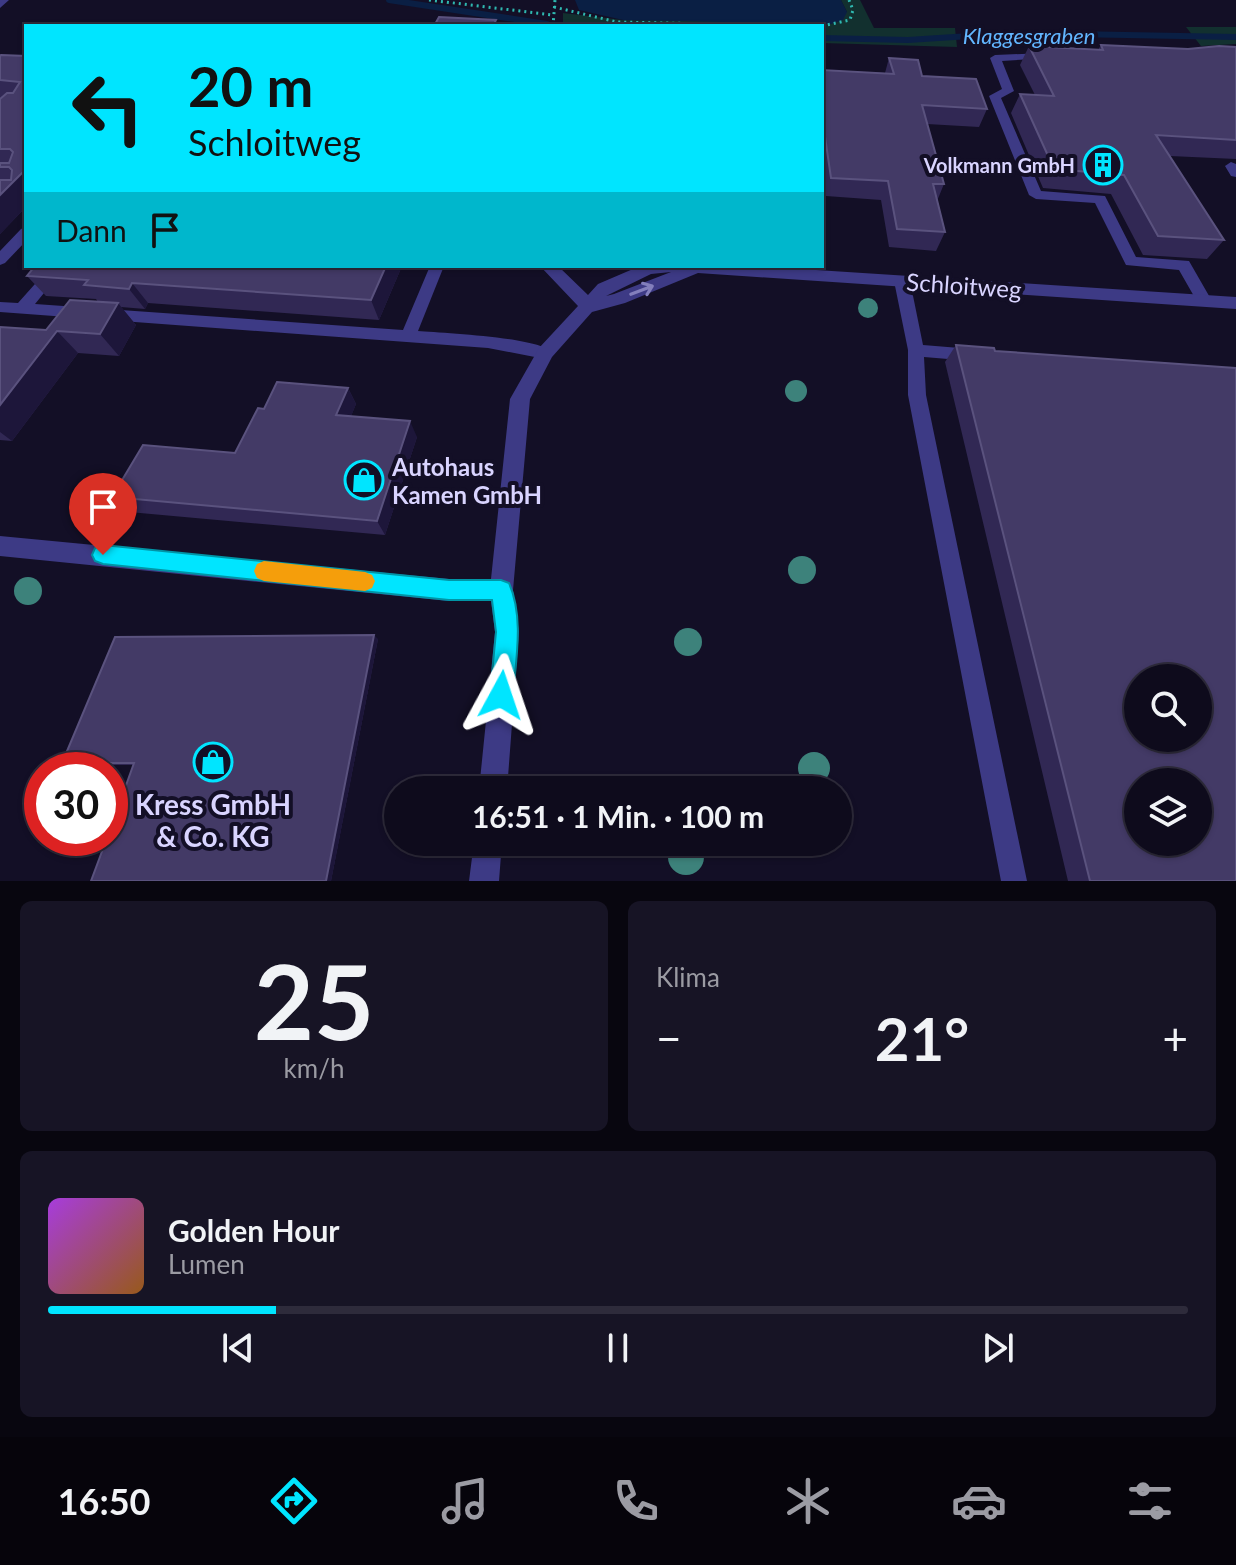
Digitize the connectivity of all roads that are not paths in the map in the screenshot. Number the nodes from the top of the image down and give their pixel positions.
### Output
1 (4, 0) edge
2 (0, 5) edge
3 (1064, 57) edge
4 (24, 234) edge
5 (0, 260) edge
6 (57, 268) edge
7 (436, 268) edge
8 (550, 268) edge
9 (819, 271) edge
10 (902, 281) junction
11 (1204, 301) junction
12 (1236, 303) edge
13 (0, 307) edge
14 (589, 307) junction
15 (22, 309) junction
16 (408, 336) junction
17 (916, 350) junction
18 (545, 353) junction
19 (994, 357) edge
20 (0, 546) edge
21 (501, 590) junction
22 (494, 776) edge
23 (487, 856) edge
24 (484, 881) edge
25 (1014, 881) edge

1 - 2 street
3 - 11 lane
4 - 5 lane
6 - 15 lane
7 - 16 lane
8 - 14 street
9 - 10 street, Schloitweg
9 - 14 street, Schloitweg
10 - 11 street, Schloitweg
10 - 17 lane
11 - 12 street, Schloitweg
13 - 15 lane
14 - 18 street, Schloitweg
15 - 16 lane
16 - 18 lane
17 - 19 lane
17 - 25 lane
18 - 21 street, Schloitweg
20 - 21 street
21 - 22 street, Schloitweg
23 - 24 street

